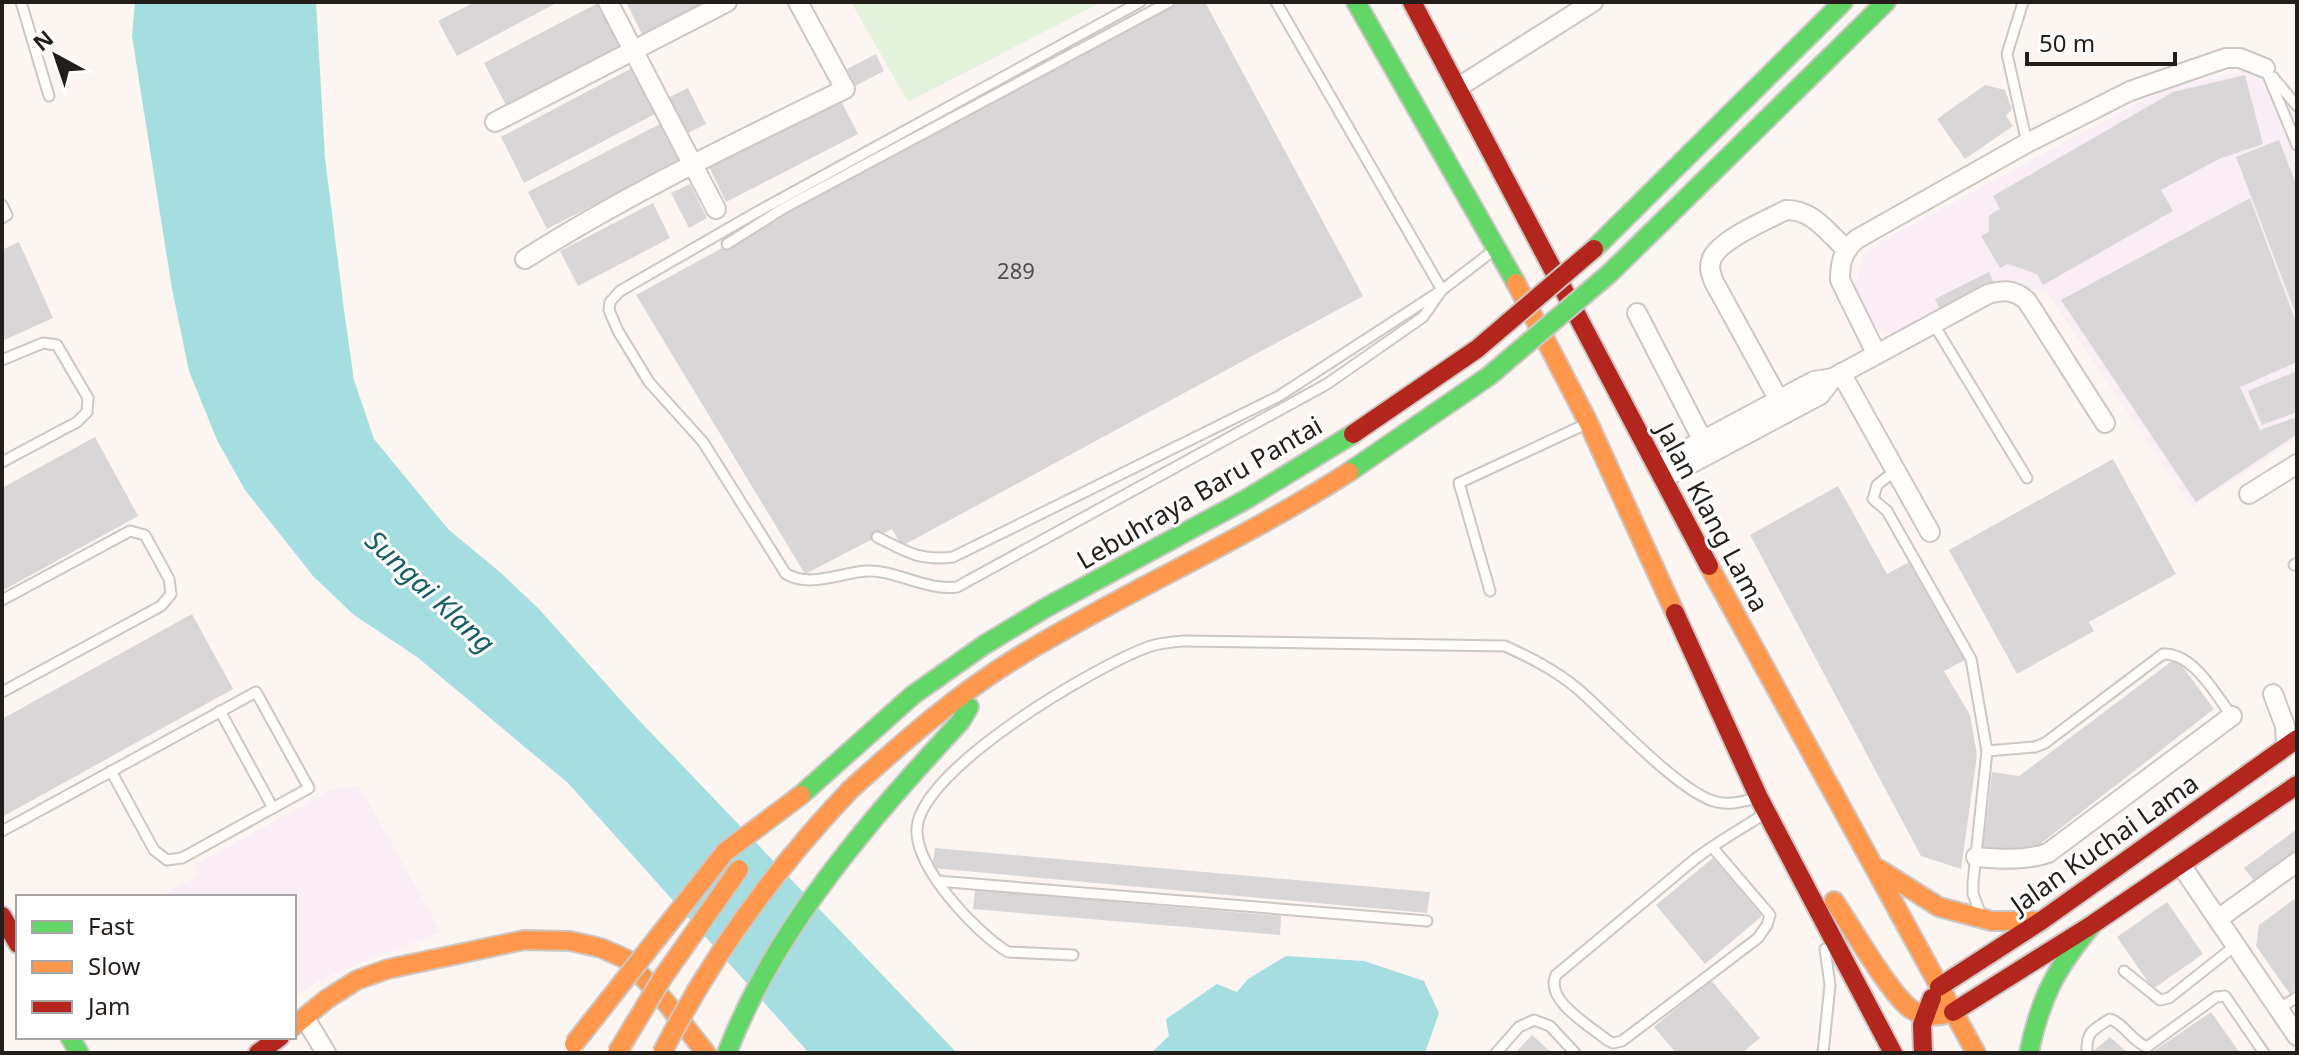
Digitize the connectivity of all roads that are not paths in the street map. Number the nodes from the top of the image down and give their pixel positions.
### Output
1 (21, 2) edge
2 (608, 2) edge
3 (727, 2) edge
4 (798, 2) edge
5 (1140, 2) edge
6 (1169, 2) edge
7 (1276, 2) edge
8 (1356, 2) edge
9 (1412, 2) edge
10 (1593, 2) edge
11 (1843, 2) edge
12 (1886, 2) edge
13 (2023, 2) edge
14 (634, 51) junction
15 (2265, 68) junction
16 (1457, 88) junction
17 (49, 96) dead end
18 (2297, 106) edge
19 (495, 122) dead end
20 (2027, 143) junction
21 (2297, 145) edge
22 (693, 164) junction
23 (2, 205) edge
24 (716, 209) dead end
25 (2, 218) edge
26 (727, 244) dead end
27 (1498, 248) junction
28 (1846, 249) junction
29 (525, 259) dead end
30 (1442, 290) junction
31 (1637, 313) dead end
32 (1933, 323) junction
33 (1876, 353) junction
34 (2, 360) edge
35 (1837, 376) junction
36 (1783, 407) junction
37 (1588, 422) junction
38 (2105, 423) dead end
39 (1703, 441) junction
40 (2, 462) edge
41 (2297, 464) edge
42 (1660, 471) junction
43 (1895, 471) junction
44 (2027, 478) dead end
45 (2249, 494) dead end
46 (1930, 532) dead end
47 (877, 537) dead end
48 (1490, 591) dead end
49 (2, 600) edge
50 (985, 678) junction
51 (2, 692) edge
52 (2273, 694) dead end
53 (220, 711) junction
54 (2232, 716) joint
55 (2293, 747) edge
56 (1987, 751) junction
57 (111, 771) junction
58 (2297, 785) edge
59 (801, 795) junction
60 (1760, 798) junction
61 (273, 808) junction
62 (2, 831) edge
63 (1712, 847) junction
64 (1976, 857) junction
65 (2297, 862) edge
66 (1874, 865) junction
67 (2181, 865) junction
68 (937, 881) junction
69 (1820, 912) junction
70 (2, 916) edge
71 (1983, 919) junction
72 (2218, 919) junction
73 (1427, 921) dead end
74 (2041, 921) junction
75 (2093, 924) junction
76 (16, 940) edge
77 (2236, 945) junction
78 (1073, 955) dead end
79 (2124, 971) dead end
80 (1859, 985) junction
81 (1939, 987) junction
82 (2297, 997) edge
83 (2279, 1009) junction
84 (1953, 1012) junction
85 (1925, 1015) junction
86 (299, 1022) edge
87 (2297, 1036) edge
88 (277, 1039) edge
89 (1874, 1043) dead end
90 (571, 1049) edge
91 (258, 1053) edge
92 (326, 1053) edge
93 (617, 1053) edge
94 (662, 1053) edge
95 (706, 1053) edge
96 (727, 1053) edge
97 (1496, 1053) edge
98 (1575, 1053) edge
99 (1823, 1053) edge
100 (1893, 1053) edge
101 (1923, 1053) edge
102 (1976, 1053) edge
103 (2029, 1053) edge
104 (2087, 1053) edge
105 (2264, 1053) edge

1 - 17 lane
2 - 14 street
3 - 14 street
4 - 22 street
5 - 30 lane
6 - 26 lane
7 - 30 lane
8 - 27 main road
9 - 16 main road, Jalan Klang Lama
10 - 16 street
11 - 59 main road, Lebuhraya Baru Pantai, bridge
12 - 50 main road, bridge
13 - 20 lane
14 - 19 street
14 - 22 street
15 - 18 lane
15 - 20 street
15 - 21 lane
16 - 42 main road, Jalan Klang Lama
20 - 28 street
22 - 24 street
22 - 29 street
23 - 25 lane
27 - 30 lane
27 - 37 main road
28 - 33 street
28 - 36 street
30 - 47 lane
31 - 39 street
32 - 33 street
32 - 38 street
32 - 44 lane
33 - 35 street
34 - 40 lane
35 - 36 street
35 - 43 street
36 - 39 street
36 - 42 street
37 - 48 lane
37 - 60 main road
39 - 42 street
41 - 45 street
42 - 66 main road, Jalan Klang Lama
43 - 46 street
43 - 56 lane
49 - 51 lane
50 - 94 main road, bridge
50 - 96 main road
52 - 55 street
53 - 57 lane
53 - 61 lane
53 - 61 lane
54 - 56 lane
54 - 64 street
55 - 74 main road, Jalan Kuchai Lama
56 - 64 lane
57 - 61 lane
57 - 62 lane
58 - 67 main road
59 - 90 main road, bridge
59 - 93 main road, Lebuhraya Baru Pantai, bridge
60 - 63 lane
60 - 68 lane
60 - 69 main road
60 - 85 main road
63 - 63 lane
64 - 71 lane
65 - 72 street
66 - 71 main road
66 - 81 main road, Jalan Klang Lama
67 - 72 street
67 - 75 main road
68 - 73 lane
68 - 78 lane
69 - 80 main road
69 - 99 lane
70 - 76 main road
71 - 74 main road
72 - 77 street
74 - 81 main road, Jalan Kuchai Lama
75 - 84 main road
75 - 103 main road
77 - 79 lane
77 - 83 street
80 - 89 lane
80 - 100 main road
81 - 84 main road, Jalan Klang Lama
81 - 85 main road
82 - 83 lane
83 - 87 street
84 - 85 main road
84 - 102 main road, Jalan Klang Lama
85 - 101 main road
86 - 92 street
86 - 95 main road
88 - 91 main road
97 - 98 lane
104 - 105 lane

